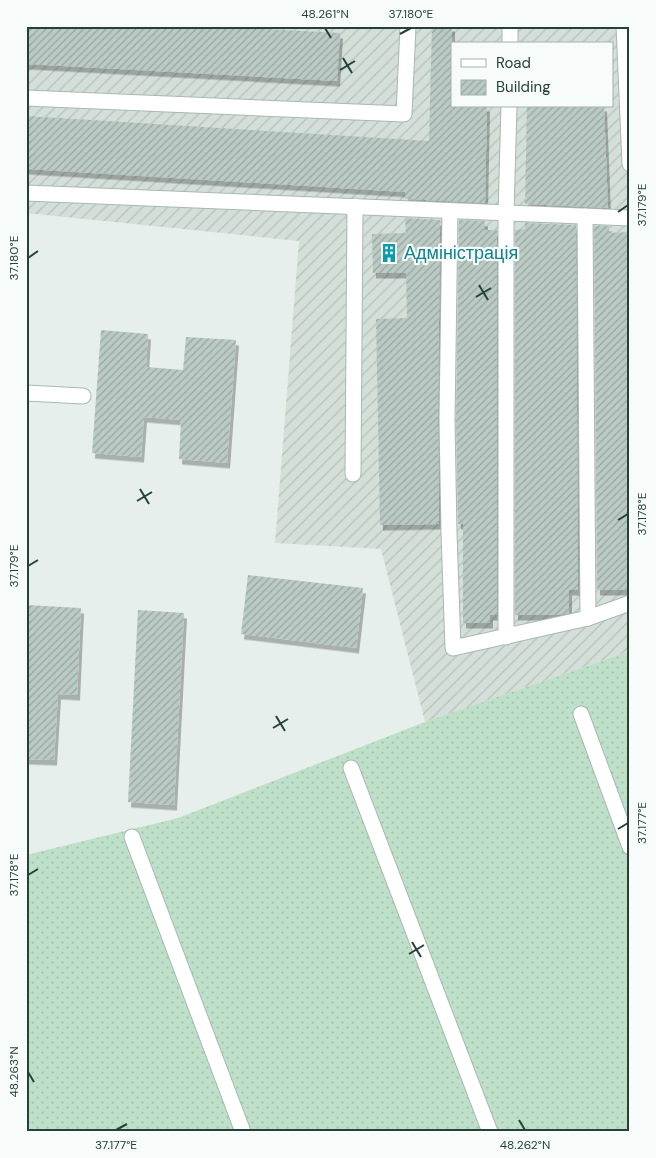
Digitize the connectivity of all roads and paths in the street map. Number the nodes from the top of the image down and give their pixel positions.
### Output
1 (408, 26) edge
2 (510, 26) edge
3 (624, 26) edge
4 (510, 42) edge
5 (26, 98) edge
6 (508, 108) edge
7 (630, 164) edge
8 (26, 193) edge
9 (355, 206) junction
10 (450, 210) junction
11 (506, 213) junction
12 (585, 216) junction
13 (630, 218) edge
14 (26, 393) edge
15 (83, 396) dead end
16 (353, 474) dead end
17 (630, 603) edge
18 (588, 618) junction
19 (506, 637) junction
20 (581, 714) dead end
21 (351, 768) dead end
22 (132, 837) dead end
23 (630, 847) edge
24 (243, 1132) edge
25 (490, 1132) edge

1 - 5 lane
2 - 4 lane
3 - 7 lane
6 - 11 lane
8 - 9 lane
9 - 10 lane
9 - 16 lane
10 - 11 lane
10 - 19 lane
11 - 12 lane
11 - 19 lane
12 - 13 lane
12 - 18 lane
14 - 15 lane
17 - 18 lane
18 - 19 lane
20 - 23 lane
21 - 25 lane
22 - 24 lane

